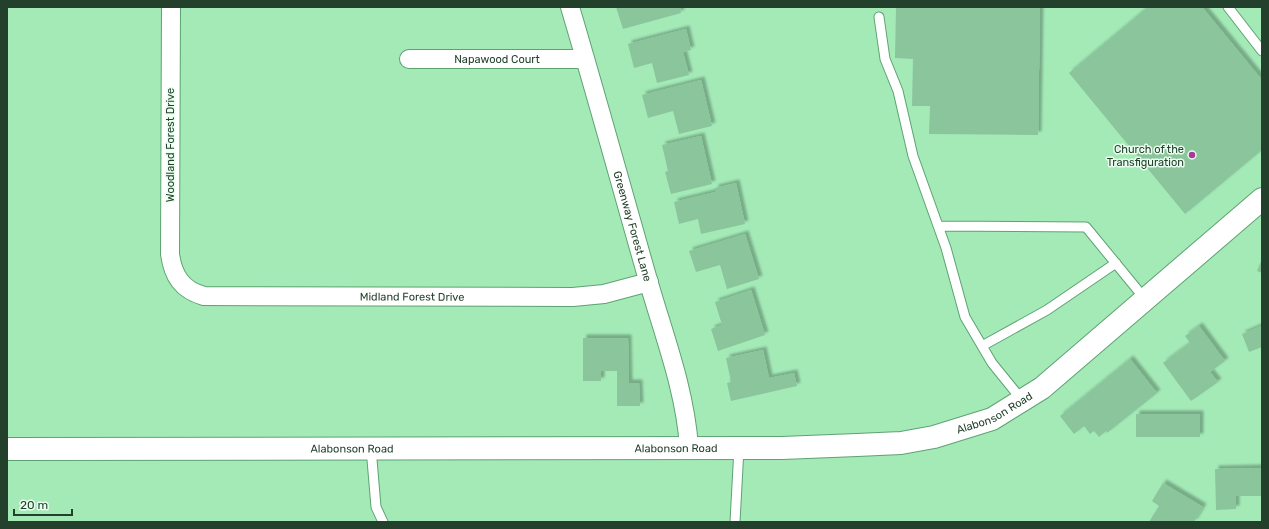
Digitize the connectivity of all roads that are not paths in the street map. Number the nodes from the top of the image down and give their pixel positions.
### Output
1 (171, 7) edge
2 (570, 7) edge
3 (1228, 7) edge
4 (879, 17) dead end
5 (1262, 51) edge
6 (585, 59) junction
7 (409, 60) dead end
8 (1262, 199) edge
9 (938, 226) junction
10 (1116, 263) junction
11 (180, 280) joint
12 (649, 282) junction
13 (1145, 299) junction
14 (982, 346) junction
15 (1022, 400) junction
16 (689, 447) junction
17 (739, 447) junction
18 (371, 448) junction
19 (7, 449) edge
20 (383, 522) edge
21 (735, 522) edge

1 - 11 street, Woodland Forest Drive
2 - 6 street, Greenway Forest Lane
3 - 5 lane
4 - 9 lane
6 - 7 street, Napawood Court
6 - 12 street, Greenway Forest Lane
8 - 13 street, Alabonson Road
9 - 10 lane
9 - 14 lane
10 - 13 lane
10 - 14 lane
11 - 12 street, Midland Forest Drive
12 - 16 street, Greenway Forest Lane
13 - 15 street, Alabonson Road
14 - 15 lane
15 - 17 street, Alabonson Road
16 - 17 street, Alabonson Road
16 - 18 street, Alabonson Road
17 - 21 lane
18 - 19 street, Alabonson Road
18 - 20 lane

